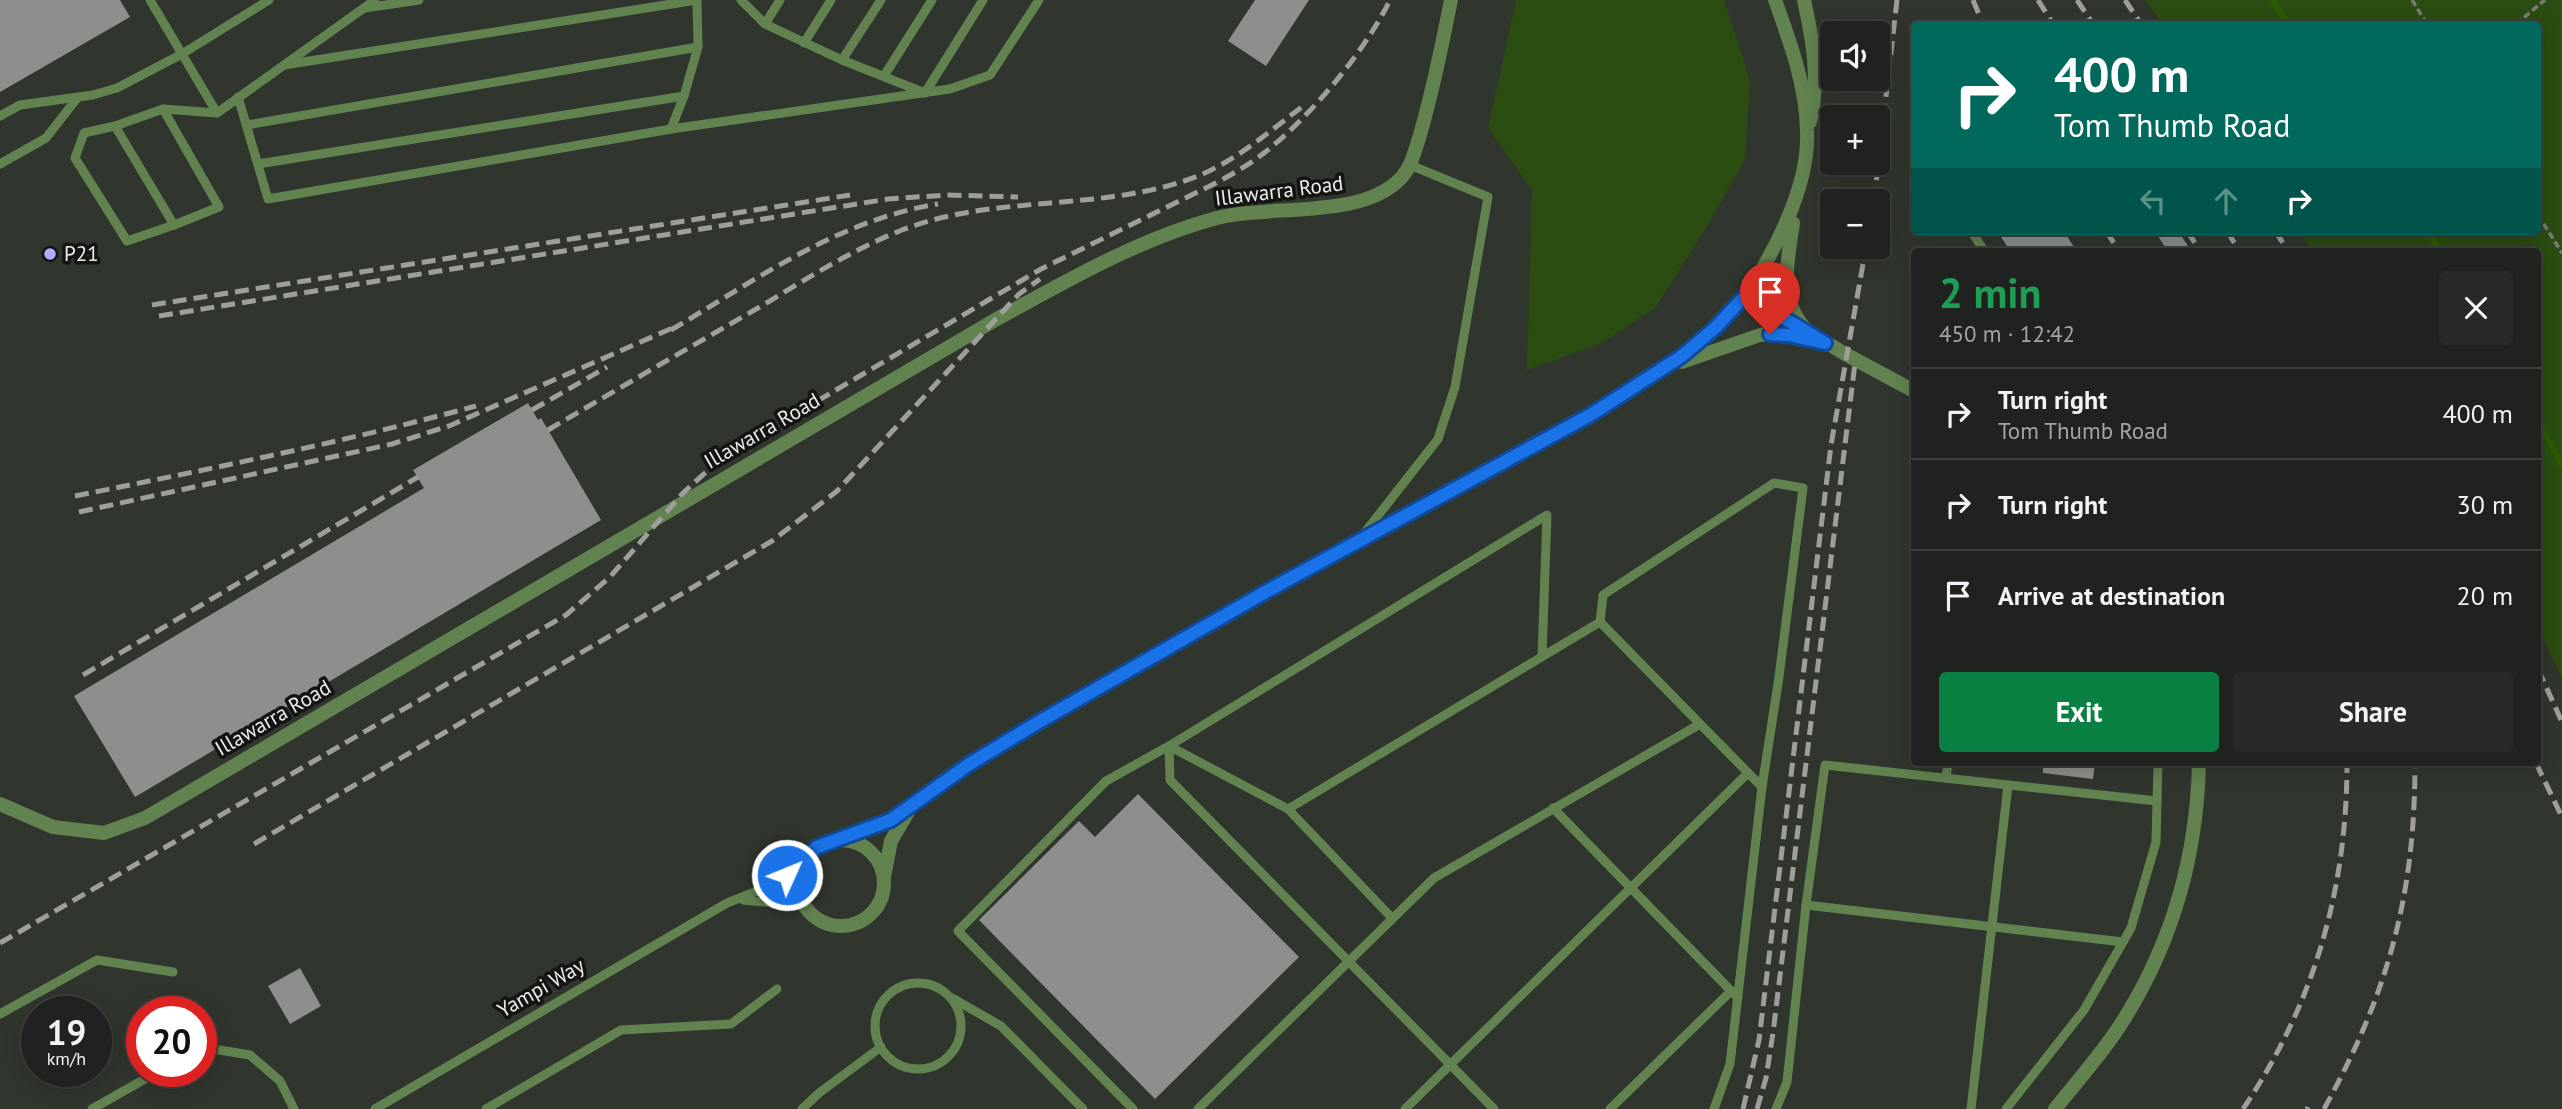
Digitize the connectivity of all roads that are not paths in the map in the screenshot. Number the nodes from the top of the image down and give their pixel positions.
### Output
1 (150, 0) edge
2 (270, 0) edge
3 (375, 0) edge
4 (419, 0) edge
5 (697, 0) edge
6 (741, 0) edge
7 (780, 0) edge
8 (831, 0) edge
9 (881, 0) edge
10 (932, 0) edge
11 (983, 0) edge
12 (1039, 0) edge
13 (1451, 0) edge
14 (1775, 0) edge
15 (1804, 0) edge
16 (363, 8) junction
17 (765, 24) junction
18 (804, 43) junction
19 (698, 47) junction
20 (182, 54) junction
21 (842, 61) junction
22 (284, 65) junction
23 (884, 76) junction
24 (925, 93) junction
25 (684, 96) junction
26 (78, 97) junction
27 (238, 97) junction
28 (163, 109) junction
29 (217, 113) junction
30 (0, 117) edge
31 (247, 125) junction
32 (115, 126) junction
33 (671, 129) junction
34 (1807, 130) junction
35 (0, 164) edge
36 (258, 164) junction
37 (1410, 165) junction
38 (1797, 190) junction
39 (174, 225) junction
40 (1746, 295) junction
41 (1810, 333) junction
42 (1825, 343) junction
43 (1661, 370) junction
44 (1911, 389) edge
45 (1359, 541) junction
46 (1600, 622) junction
47 (1542, 656) junction
48 (1700, 724) junction
49 (1169, 746) junction
50 (1948, 766) edge
51 (2158, 766) edge
52 (2199, 766) edge
53 (1748, 773) junction
54 (1946, 778) junction
55 (2008, 785) junction
56 (1762, 787) junction
57 (2157, 801) junction
58 (916, 802) junction
59 (0, 804) edge
60 (1288, 808) junction
61 (1553, 808) junction
62 (834, 841) junction
63 (810, 853) junction
64 (883, 888) junction
65 (1631, 888) junction
66 (727, 904) junction
67 (1805, 905) junction
68 (805, 906) junction
69 (1392, 918) junction
70 (1991, 927) junction
71 (2123, 942) junction
72 (1349, 961) junction
73 (173, 972) dead end
74 (777, 989) dead end
75 (1734, 995) junction
76 (951, 998) junction
77 (0, 1014) edge
78 (881, 1047) junction
79 (217, 1050) edge
80 (1451, 1064) junction
81 (131, 1087) edge
82 (92, 1109) edge
83 (294, 1109) edge
84 (375, 1109) edge
85 (486, 1109) edge
86 (802, 1109) edge
87 (1083, 1109) edge
88 (1133, 1109) edge
89 (1198, 1109) edge
90 (1405, 1109) edge
91 (1494, 1109) edge
92 (1610, 1109) edge
93 (1714, 1109) edge
94 (1776, 1109) edge
95 (1970, 1109) edge
96 (2006, 1109) edge
97 (2055, 1109) edge

1 - 20 lane
2 - 20 lane
3 - 16 lane
4 - 16 lane
5 - 19 lane
5 - 22 lane
6 - 17 lane
7 - 17 lane
8 - 18 lane
9 - 21 lane
10 - 23 lane
11 - 24 lane
12 - 24 lane
13 - 37 street, Illawarra Road
14 - 34 street
15 - 34 street
16 - 22 lane
17 - 18 lane
18 - 21 lane
19 - 25 lane
19 - 31 lane
20 - 26 lane
20 - 29 lane
21 - 23 lane
22 - 27 lane
23 - 24 lane
24 - 33 lane
25 - 33 lane
25 - 36 lane
26 - 30 lane
26 - 35 lane
27 - 29 lane
27 - 31 lane
28 - 29 lane
28 - 32 lane
28 - 39 lane
31 - 36 lane
32 - 39 lane
32 - 39 lane
33 - 36 lane
34 - 38 street
37 - 45 lane
37 - 59 street, Illawarra Road
38 - 40 street, Yampi Way
38 - 41 street
40 - 41 street
40 - 43 street, Yampi Way
41 - 42 street
42 - 43 street
42 - 44 street
43 - 45 street, Yampi Way
45 - 58 street, Yampi Way
46 - 47 lane
46 - 48 lane
46 - 56 lane
47 - 49 lane
47 - 60 lane
48 - 53 lane
48 - 61 lane
49 - 60 lane
49 - 72 lane
49 - 88 lane
50 - 54 lane
51 - 57 lane
52 - 97 street
53 - 56 lane
53 - 65 lane
54 - 55 lane
54 - 67 lane
55 - 57 lane
55 - 70 lane
56 - 75 lane
57 - 71 lane
58 - 62 street, Yampi Way
58 - 64 street, Yampi Way
60 - 69 lane
61 - 65 lane
61 - 69 lane
62 - 63 street, Yampi Way
62 - 64 street
63 - 66 lane, Yampi Way
63 - 68 street
64 - 68 street, Yampi Way
65 - 75 lane
65 - 80 lane
66 - 68 lane, Yampi Way
66 - 84 lane, Yampi Way
67 - 70 lane
67 - 94 lane
69 - 72 lane
70 - 71 lane
70 - 95 lane
71 - 96 lane
72 - 80 lane
72 - 89 lane
73 - 77 lane
74 - 85 lane
75 - 92 lane
75 - 93 lane
76 - 78 lane
76 - 78 lane
76 - 87 lane
78 - 86 lane
79 - 83 lane
80 - 90 lane
80 - 91 lane
81 - 82 lane

